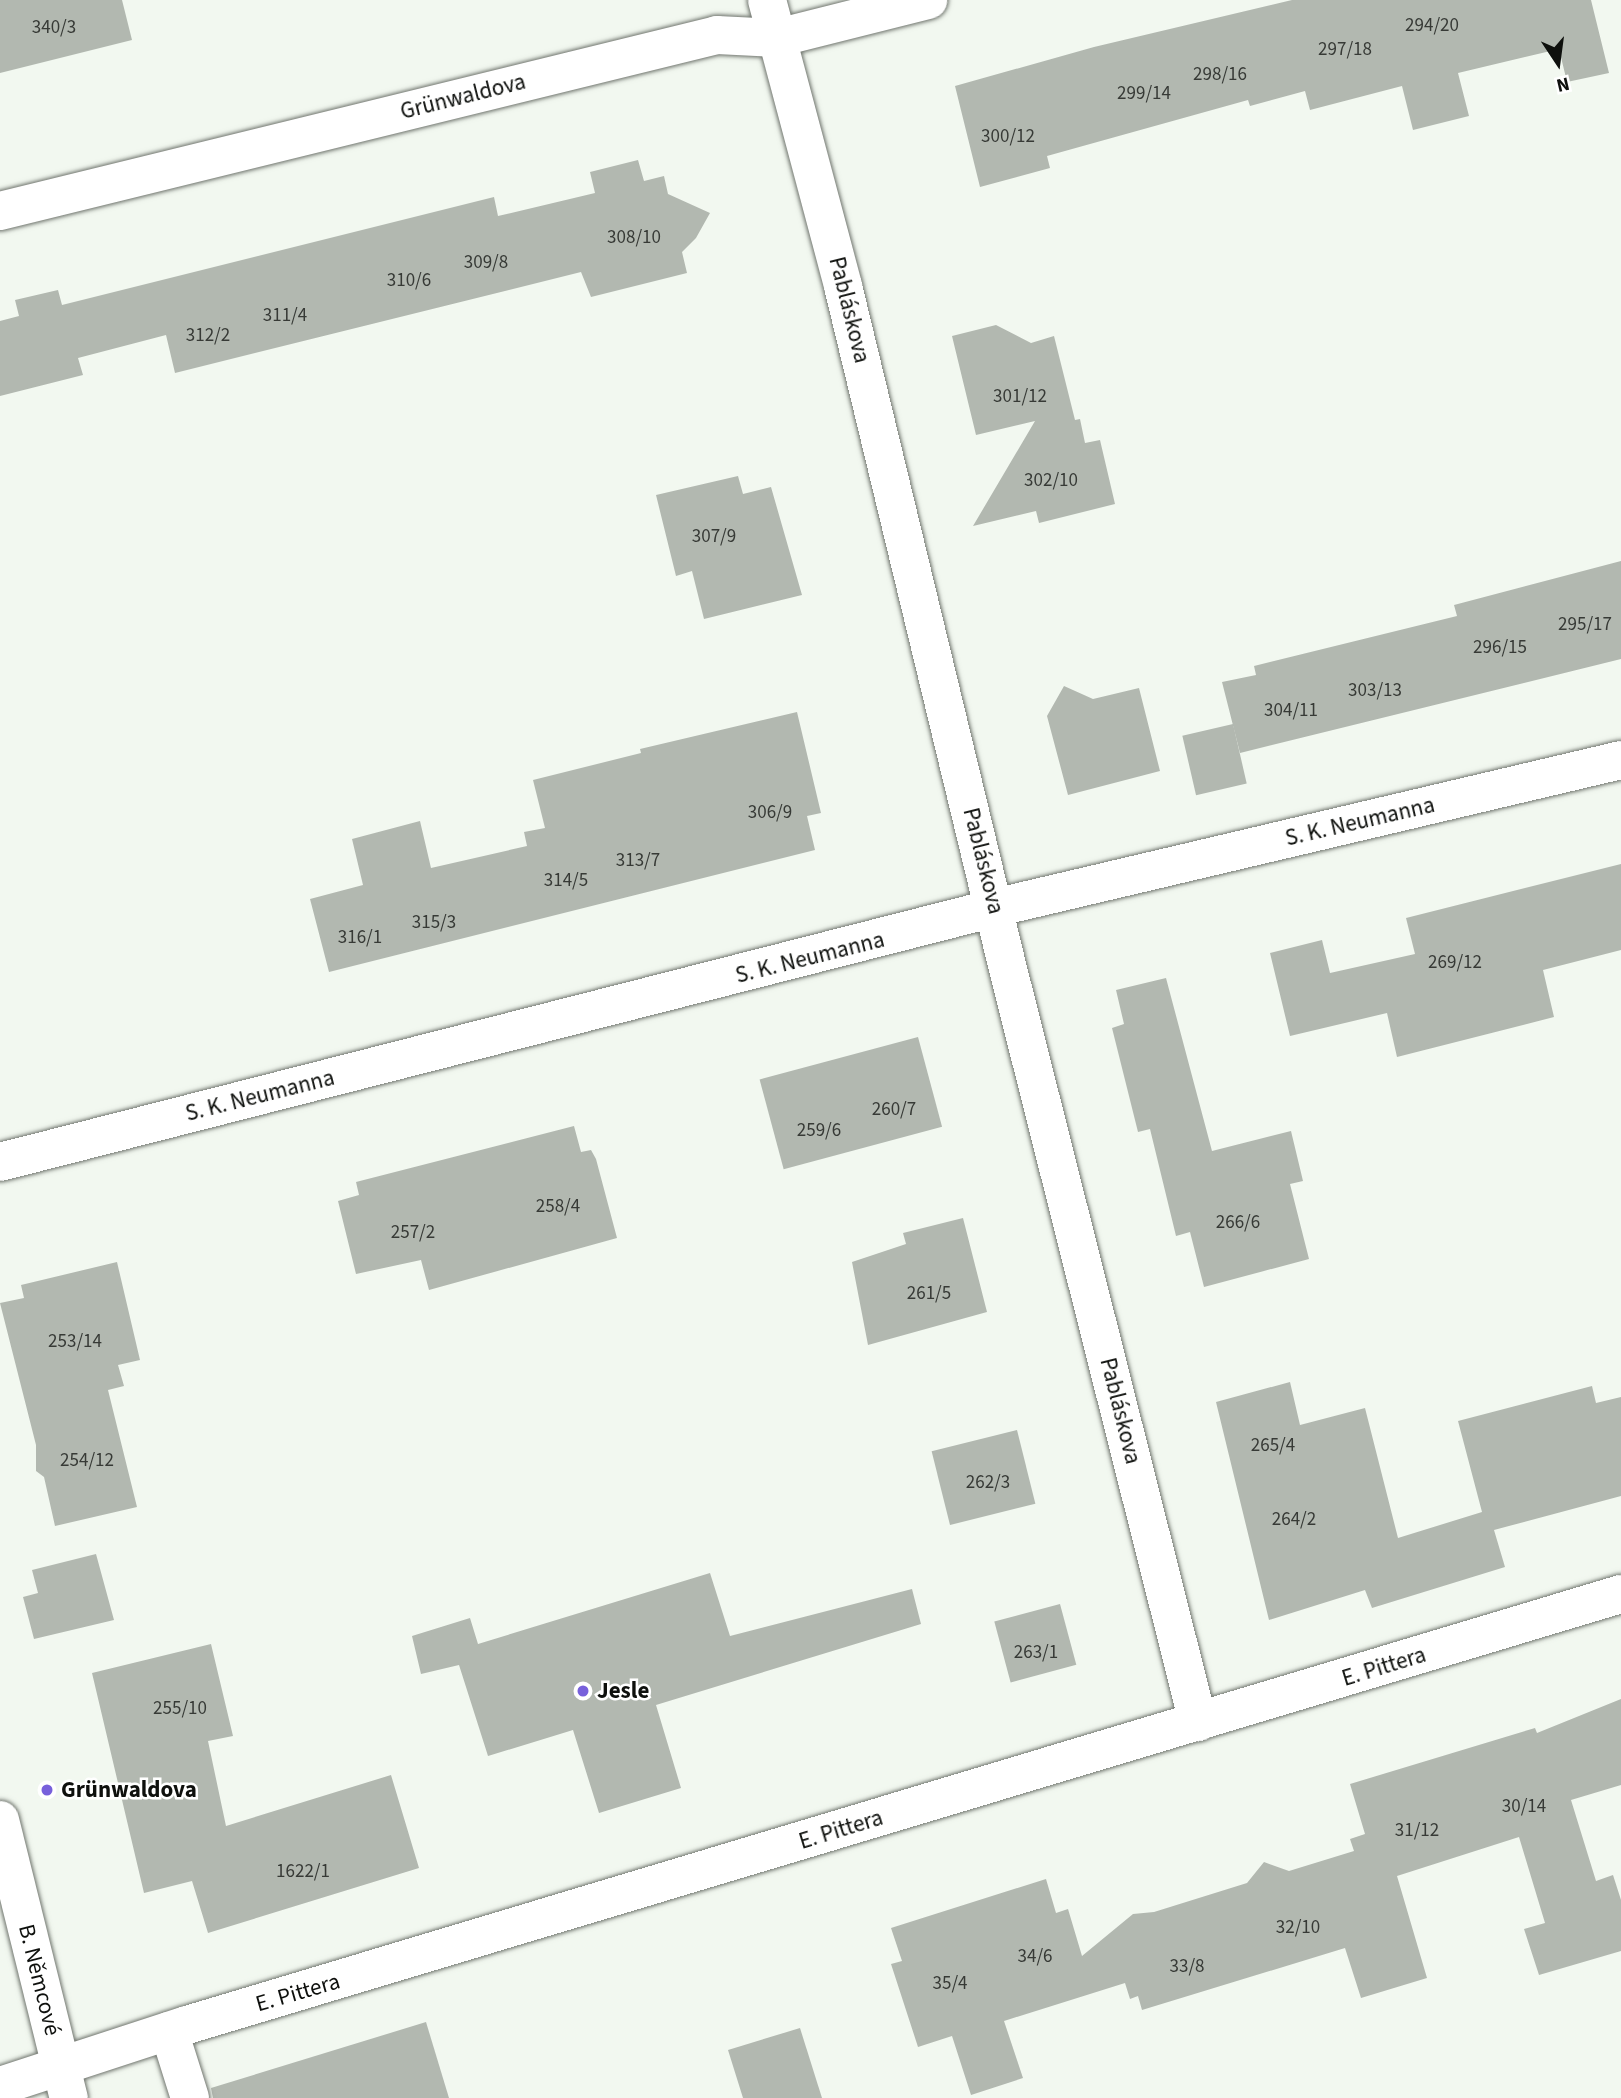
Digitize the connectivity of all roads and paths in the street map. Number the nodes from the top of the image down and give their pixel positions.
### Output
1 (767, 0) edge
2 (928, 0) edge
3 (777, 38) junction
4 (0, 211) edge
5 (1621, 760) edge
6 (994, 908) junction
7 (0, 1162) edge
8 (1621, 1594) edge
9 (1198, 1722) junction
10 (0, 1820) edge
11 (169, 2031) junction
12 (65, 2082) edge
13 (0, 2085) edge
14 (190, 2098) edge

1 - 3 street, Pabláskova
2 - 3 street, Grünwaldova
3 - 4 street, Grünwaldova
3 - 6 street, Pabláskova
5 - 6 street, S. K. Neumanna
6 - 7 street, S. K. Neumanna
6 - 9 street, Pabláskova
8 - 9 street, E. Pittera
9 - 11 street, E. Pittera
10 - 12 street, B. Němcové
11 - 12 street, E. Pittera
11 - 14 street
12 - 13 street, E. Pittera

